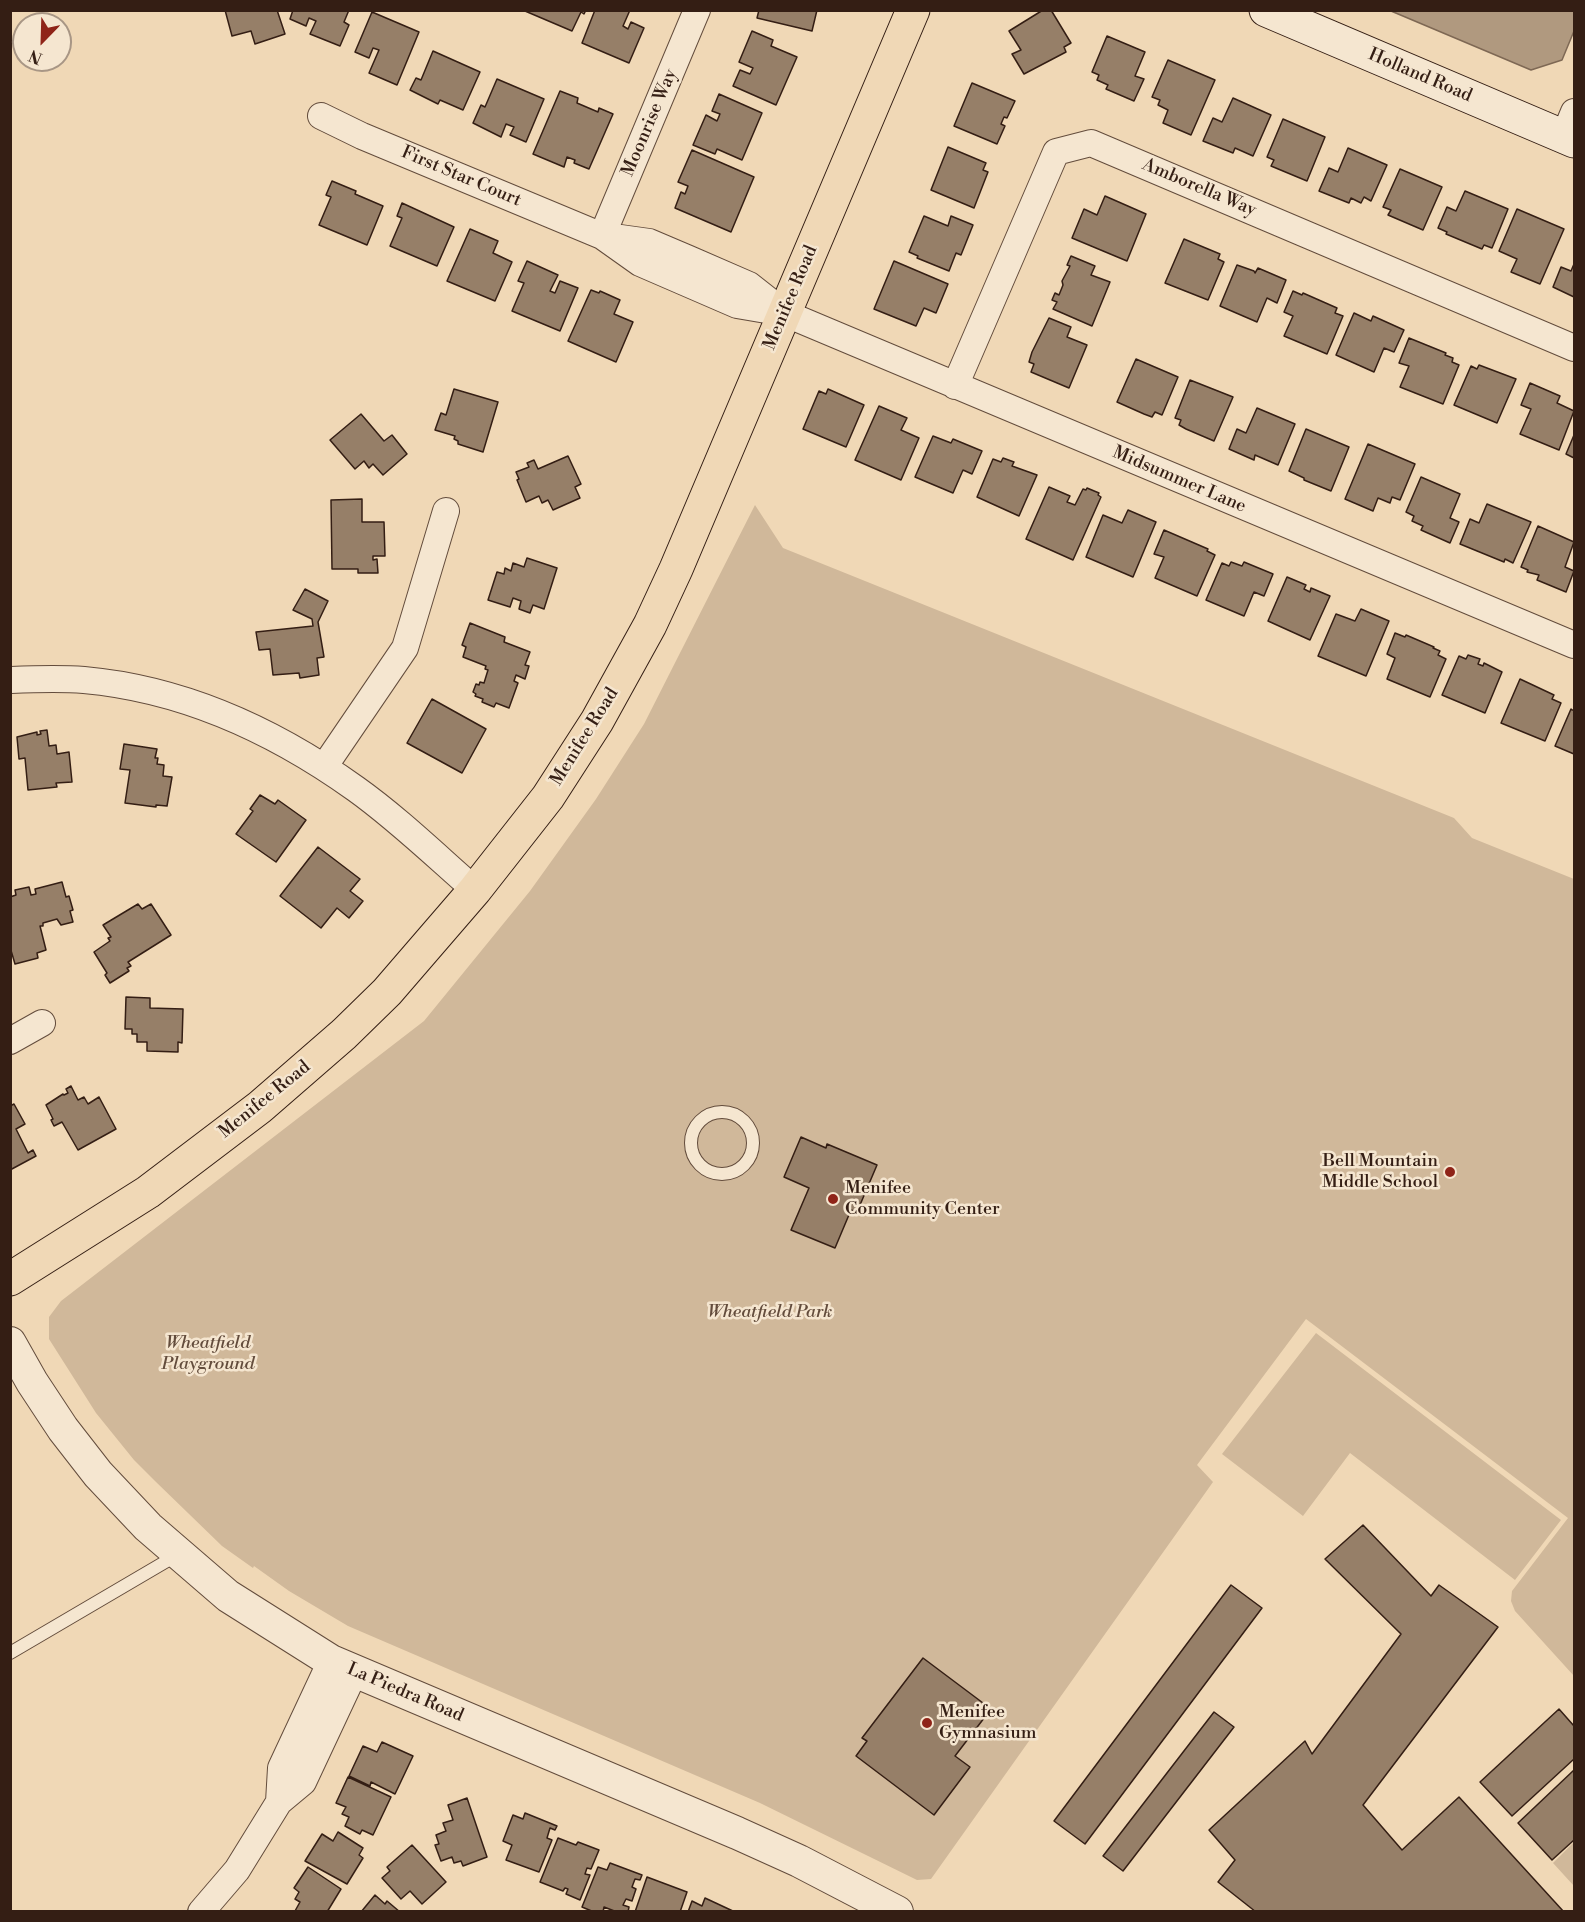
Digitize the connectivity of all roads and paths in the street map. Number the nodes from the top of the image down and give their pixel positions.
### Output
1 (697, 10) edge
2 (913, 10) edge
3 (1266, 10) edge
4 (321, 116) dead end
5 (1571, 130) edge
6 (602, 236) junction
7 (784, 314) junction
8 (1575, 348) edge
9 (955, 386) junction
10 (446, 512) dead end
11 (1575, 645) edge
12 (10, 680) edge
13 (324, 767) junction
14 (475, 890) junction
15 (42, 1023) dead end
16 (10, 1041) edge
17 (742, 1119) joint
18 (10, 1280) edge
19 (10, 1343) edge
20 (178, 1554) junction
21 (10, 1653) edge
22 (343, 1666) junction
23 (201, 1911) edge
24 (897, 1911) edge

1 - 6 street, Moonrise Way
2 - 7 main road, Menifee Road
3 - 5 main road, Holland Road
4 - 6 street, First Star Court
6 - 7 street, First Star Court
7 - 9 street, Midsummer Lane
7 - 14 main road, Menifee Road
8 - 9 street, Amborella Way
9 - 11 street, Midsummer Lane
10 - 13 street
12 - 13 street
13 - 14 street
14 - 18 main road, Menifee Road
15 - 16 street
17 - 17 lane
19 - 20 street, La Piedra Road
20 - 21 lane
20 - 22 street, La Piedra Road
22 - 23 street
22 - 24 street, La Piedra Road

